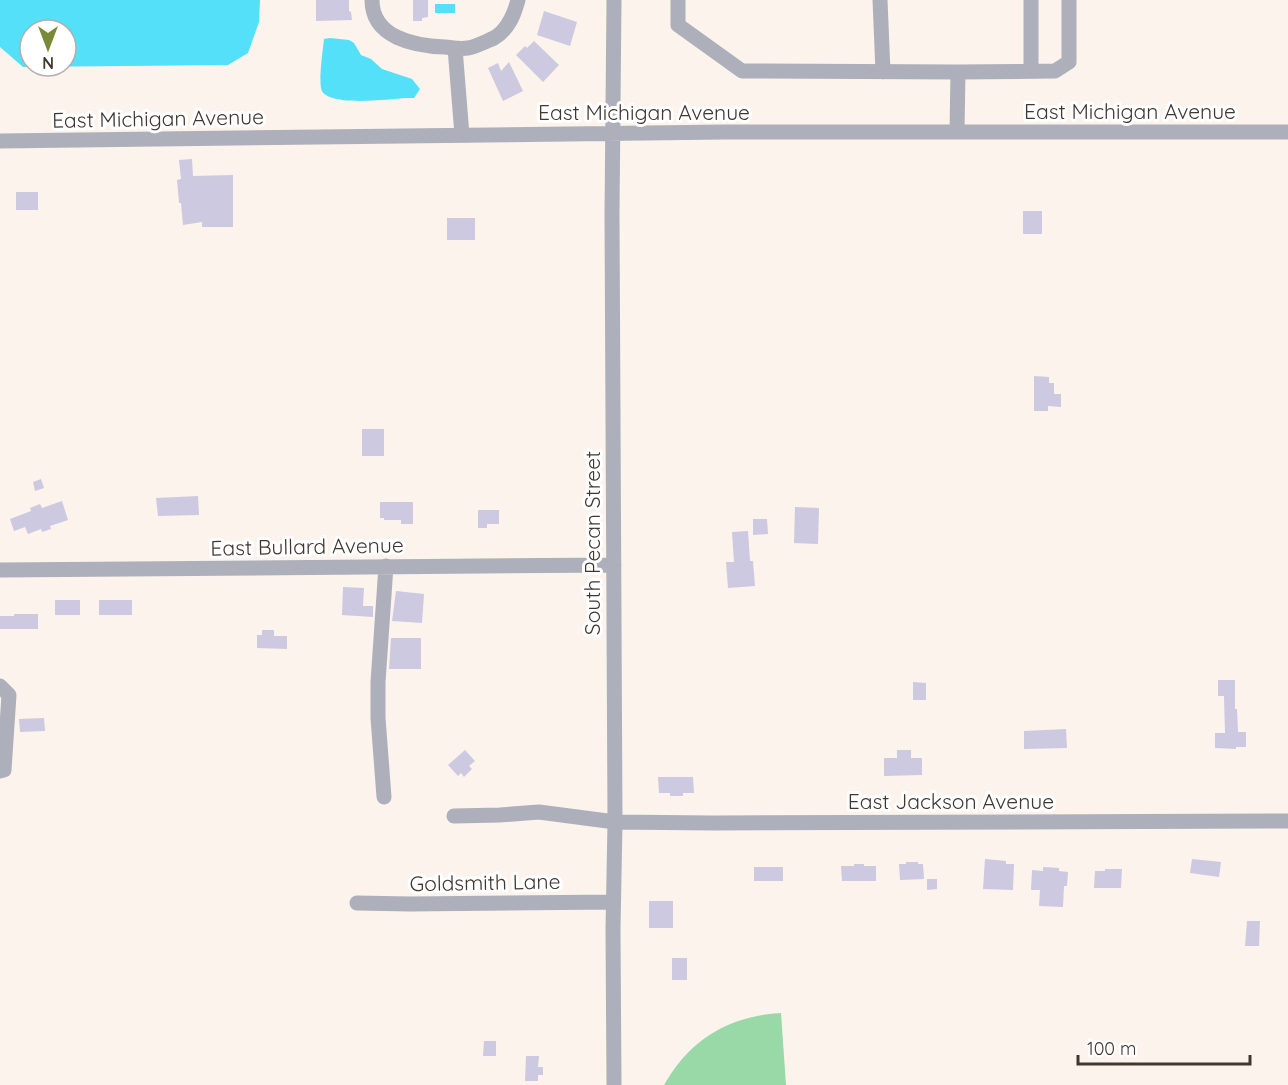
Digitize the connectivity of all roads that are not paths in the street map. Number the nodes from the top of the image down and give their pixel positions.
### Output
1 (372, 0) edge
2 (518, 0) edge
3 (614, 0) edge
4 (678, 0) edge
5 (880, 0) edge
6 (1031, 0) edge
7 (1069, 0) edge
8 (455, 48) junction
9 (1031, 71) junction
10 (883, 72) junction
11 (958, 72) junction
12 (957, 132) junction
13 (1288, 132) edge
14 (613, 133) junction
15 (462, 135) junction
16 (0, 141) edge
17 (614, 565) junction
18 (386, 566) junction
19 (0, 570) edge
20 (0, 686) edge
21 (0, 771) edge
22 (384, 797) dead end
23 (454, 816) dead end
24 (1288, 821) edge
25 (615, 822) junction
26 (613, 902) junction
27 (357, 903) dead end
28 (614, 1085) edge

1 - 8 street
2 - 8 street
3 - 14 street, South Pecan Street
4 - 10 street
5 - 10 street
6 - 9 street
7 - 9 street
8 - 15 street
9 - 11 street
10 - 11 street
11 - 12 street
12 - 13 street, East Michigan Avenue
12 - 14 street, East Michigan Avenue
14 - 15 street, East Michigan Avenue
14 - 17 street, South Pecan Street
15 - 16 street, East Michigan Avenue
17 - 18 street, East Bullard Avenue
17 - 25 street, South Pecan Street
18 - 19 street, East Bullard Avenue
18 - 22 street
20 - 21 street
23 - 25 street, East Jackson Avenue
24 - 25 street, East Jackson Avenue
25 - 26 street, South Pecan Street
26 - 27 street, Goldsmith Lane
26 - 28 street, South Pecan Street

